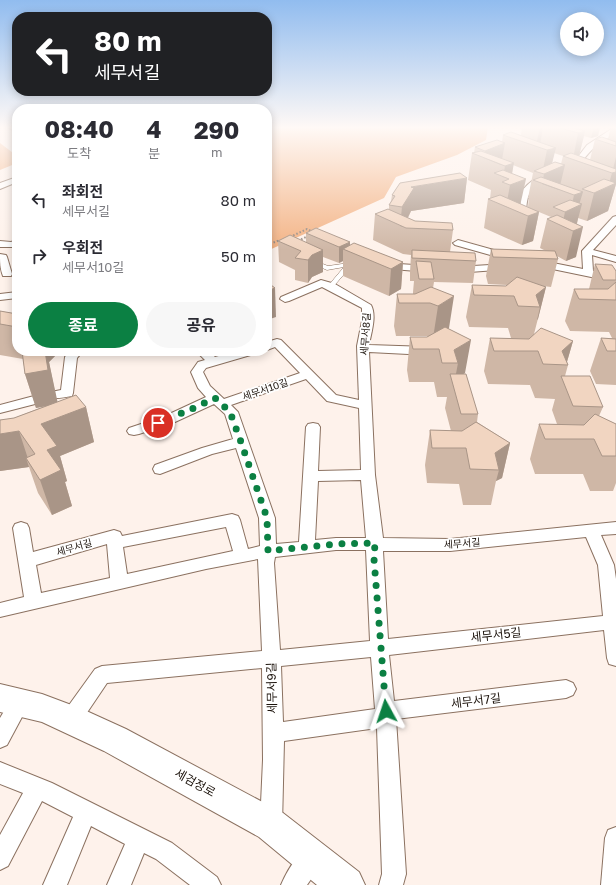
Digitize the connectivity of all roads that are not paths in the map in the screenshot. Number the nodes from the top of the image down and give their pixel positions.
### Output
1 (563, 168) edge
2 (12, 181) edge
3 (0, 186) edge
4 (616, 219) edge
5 (512, 226) edge
6 (608, 233) edge
7 (616, 239) edge
8 (458, 243) dead end
9 (0, 244) edge
10 (12, 245) edge
11 (587, 251) junction
12 (0, 257) edge
13 (304, 259) edge
14 (616, 259) edge
15 (374, 262) edge
16 (523, 263) junction
17 (588, 272) junction
18 (8, 274) edge
19 (616, 282) edge
20 (331, 286) junction
21 (12, 296) edge
22 (0, 297) edge
23 (285, 298) dead end
24 (272, 344) edge
25 (363, 348) junction
26 (442, 351) edge
27 (72, 356) edge
28 (207, 356) edge
29 (233, 356) edge
30 (213, 362) junction
31 (308, 374) junction
32 (56, 395) dead end
33 (34, 400) edge
34 (218, 400) junction
35 (365, 405) junction
36 (0, 408) edge
37 (313, 427) dead end
38 (134, 431) dead end
39 (241, 442) junction
40 (160, 469) dead end
41 (368, 475) junction
42 (311, 476) junction
43 (21, 528) dead end
44 (616, 528) edge
45 (591, 531) junction
46 (115, 543) junction
47 (375, 543) junction
48 (307, 547) junction
49 (268, 551) junction
50 (242, 556) junction
51 (26, 561) junction
52 (119, 582) junction
53 (34, 602) junction
54 (0, 610) edge
55 (612, 622) junction
56 (380, 648) junction
57 (271, 658) junction
58 (616, 658) edge
59 (566, 689) dead end
60 (10, 700) edge
61 (386, 714) junction
62 (71, 719) junction
63 (273, 733) junction
64 (0, 738) edge
65 (0, 773) edge
66 (37, 788) junction
67 (86, 812) junction
68 (270, 826) junction
69 (139, 838) junction
70 (616, 838) edge
71 (0, 858) edge
72 (313, 858) junction
73 (55, 885) edge
74 (119, 885) edge
75 (209, 885) edge
76 (293, 885) edge
77 (346, 885) edge
78 (391, 885) edge
79 (613, 885) edge

1 - 5 street
2 - 3 street
4 - 6 street
6 - 7 street
6 - 11 street
8 - 16 street
9 - 10 street
11 - 14 street
11 - 17 street
12 - 18 street
13 - 20 lane
15 - 16 street
16 - 17 street
17 - 19 street
20 - 23 street
20 - 25 street, 세무서8길
21 - 22 street
24 - 31 street
25 - 26 street
25 - 35 street, 세무서8길
27 - 32 street
28 - 30 street
29 - 30 street
30 - 34 street
31 - 34 street, 세무서10길
31 - 35 street
33 - 36 street
34 - 38 street, 세무서10길
34 - 39 street
35 - 41 street, 세무서8길
37 - 42 street
39 - 40 street
39 - 49 street
41 - 42 street
41 - 47 street, 세무서8길
42 - 48 street
43 - 51 street
44 - 45 street, 세무서길
45 - 47 street, 세무서길
45 - 55 street
46 - 50 street, 세무서길
46 - 51 street, 세무서길
46 - 52 street
47 - 48 street, 세무서길
47 - 56 street
48 - 49 street, 세무서길
49 - 50 street, 세무서길
49 - 57 street, 세무서9길
50 - 52 street, 세무서길
51 - 53 street
52 - 53 street, 세무서길
53 - 54 street, 세무서길
55 - 56 street, 세무서5길
55 - 58 street
56 - 57 street
56 - 61 street
57 - 62 street
57 - 63 street, 세무서9길
59 - 61 street, 세무서7길
60 - 62 main road, 세검정로
60 - 64 street, 세검정로
61 - 63 street, 세무서7길
61 - 78 street
62 - 68 main road, 세검정로
63 - 68 street, 세무서9길
65 - 66 street
66 - 67 street
66 - 71 street
67 - 69 street
67 - 73 street
68 - 72 main road, 세검정로
69 - 74 street
69 - 75 street
70 - 79 street
72 - 76 street
72 - 77 main road, 세검정로

